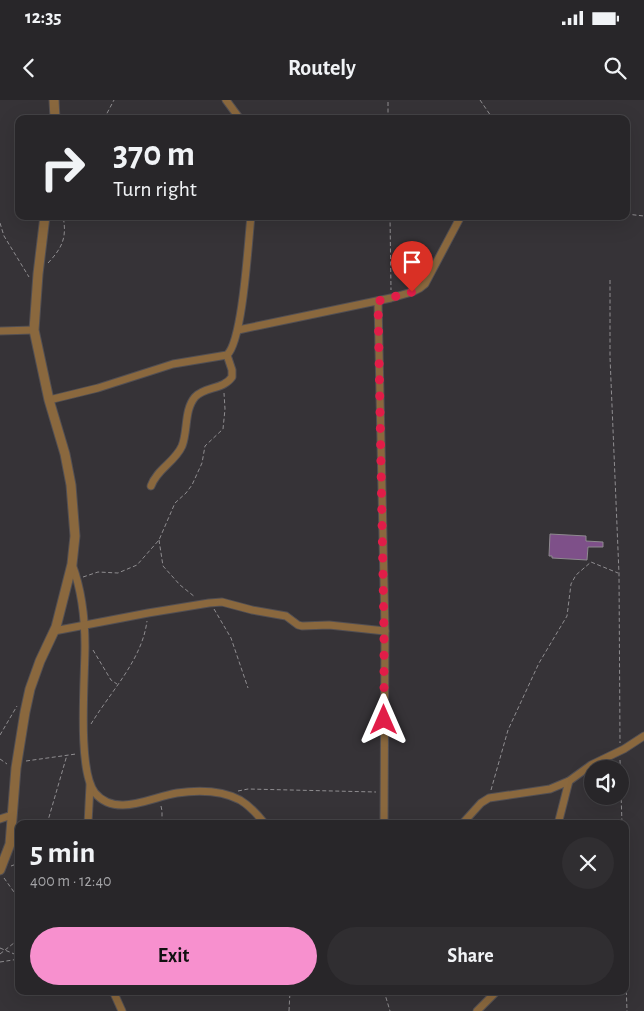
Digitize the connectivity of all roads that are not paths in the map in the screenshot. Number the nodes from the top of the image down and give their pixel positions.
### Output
1 (54, 100) edge
2 (226, 100) edge
3 (56, 115) edge
4 (237, 115) edge
5 (45, 220) edge
6 (251, 220) edge
7 (459, 220) edge
8 (378, 301) junction
9 (34, 330) junction
10 (238, 330) junction
11 (0, 331) edge
12 (227, 355) junction
13 (49, 400) junction
14 (151, 486) dead end
15 (72, 564) junction
16 (84, 626) junction
17 (54, 631) junction
18 (384, 631) junction
19 (644, 736) edge
20 (569, 781) junction
21 (90, 785) junction
22 (12, 815) junction
23 (0, 819) edge
24 (88, 820) edge
25 (261, 820) edge
26 (384, 820) edge
27 (466, 820) edge
28 (559, 820) edge
29 (0, 870) edge
30 (115, 995) edge
31 (493, 995) edge
32 (122, 1011) edge
33 (477, 1011) edge

1 - 3 street
2 - 4 street
5 - 9 street
6 - 10 street
7 - 8 street
8 - 10 street
8 - 18 street
9 - 11 street
9 - 13 street
10 - 12 street
12 - 13 street
12 - 14 street
13 - 15 street
15 - 16 street
15 - 17 street
16 - 17 street
16 - 18 street
16 - 21 street
17 - 22 street
18 - 26 street
19 - 20 street
20 - 27 street
20 - 28 street
21 - 24 street
21 - 25 street
22 - 23 street
22 - 29 street
30 - 32 street
31 - 33 street

